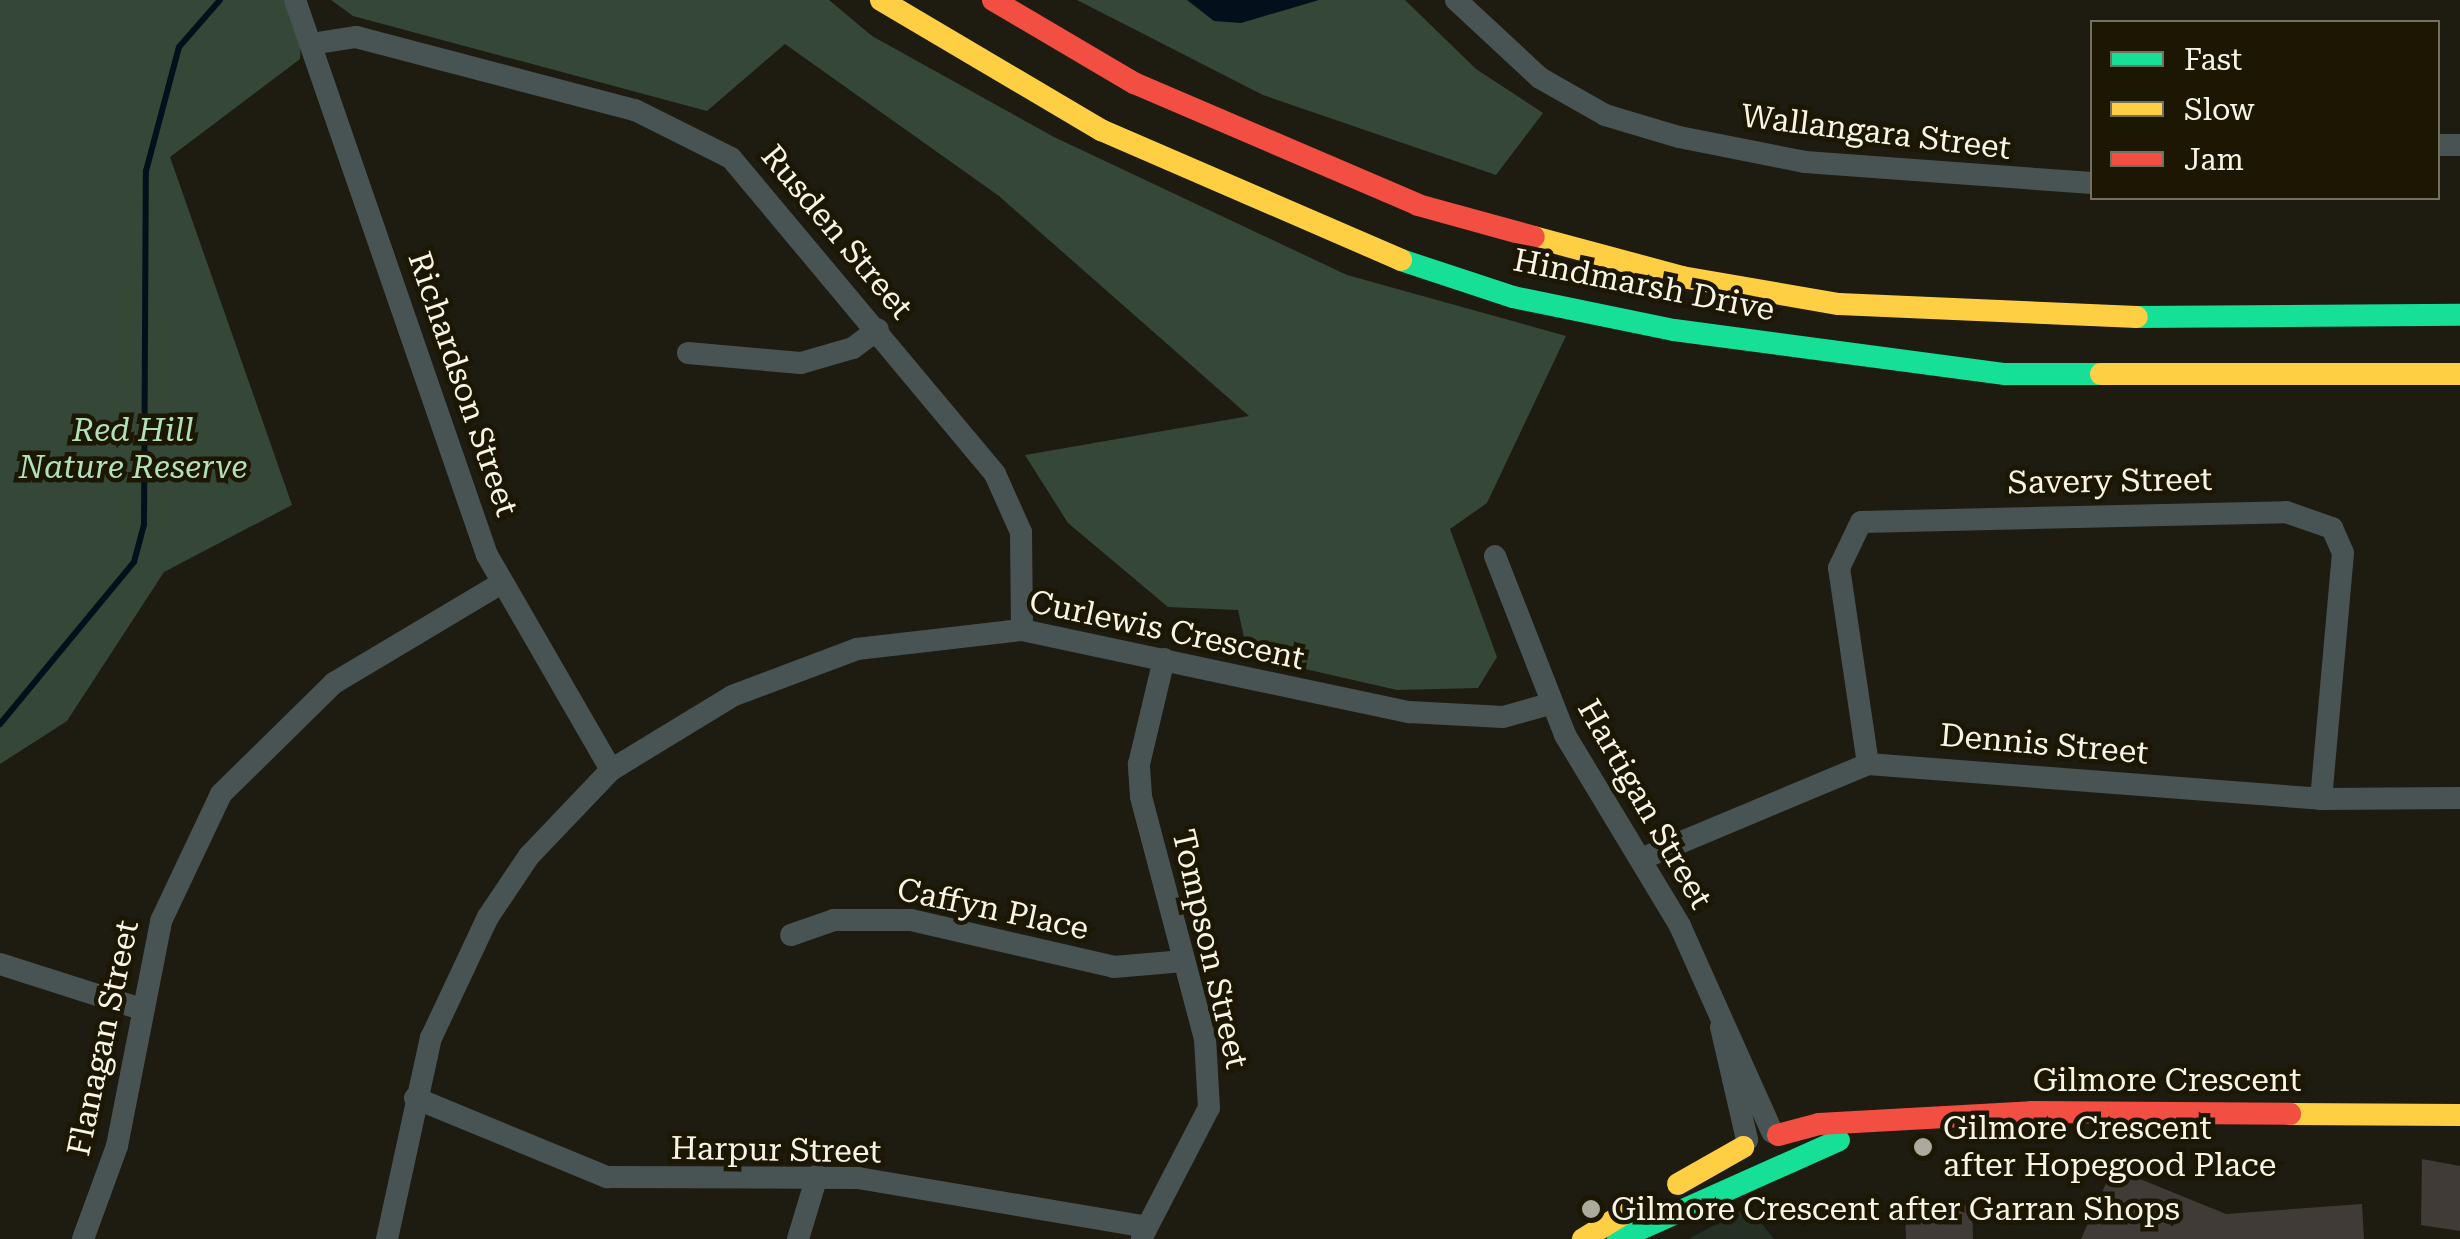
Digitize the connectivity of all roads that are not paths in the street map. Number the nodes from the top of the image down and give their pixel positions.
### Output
1 (295, 0) edge
2 (881, 0) edge
3 (992, 0) edge
4 (1456, 0) edge
5 (310, 44) junction
6 (2090, 183) edge
7 (2460, 315) edge
8 (878, 329) junction
9 (688, 353) dead end
10 (2460, 374) edge
11 (1495, 556) dead end
12 (500, 584) junction
13 (1022, 630) junction
14 (1164, 659) junction
15 (1550, 704) junction
16 (1868, 764) junction
17 (611, 770) junction
18 (2460, 798) edge
19 (2321, 799) junction
20 (1641, 858) junction
21 (791, 935) dead end
22 (1184, 962) junction
23 (0, 964) edge
24 (138, 1008) junction
25 (1721, 1026) junction
26 (415, 1098) junction
27 (2460, 1115) edge
28 (1876, 1128) junction
29 (1775, 1133) junction
30 (1745, 1144) junction
31 (1784, 1162) junction
32 (1759, 1172) junction
33 (817, 1176) junction
34 (1712, 1179) junction
35 (1654, 1206) junction
36 (1144, 1233) edge
37 (83, 1239) edge
38 (388, 1239) edge
39 (798, 1239) edge
40 (1583, 1239) edge
41 (1618, 1239) edge

1 - 5 street, Richardson Street
2 - 10 main road, Hindmarsh Drive
3 - 7 main road, Hindmarsh Drive
4 - 6 street, Wallangara Street
5 - 8 street, Rusden Street
5 - 12 street, Richardson Street
8 - 9 street
8 - 13 street, Rusden Street
11 - 15 street, Hartigan Street
12 - 17 street, Richardson Street
12 - 24 street, Flanagan Street
13 - 14 street, Curlewis Crescent
13 - 17 street, Curlewis Crescent
14 - 15 street, Curlewis Crescent
14 - 22 street, Tompson Street
15 - 20 street, Hartigan Street
16 - 19 street, Dennis Street
16 - 19 street, Savery Street
16 - 20 street, Dennis Street
17 - 26 street, Curlewis Crescent
18 - 19 street, Dennis Street
20 - 25 street, Hartigan Street
21 - 22 street, Caffyn Place
22 - 36 street, Tompson Street
23 - 24 street
24 - 37 street, Flanagan Street
25 - 29 street, Hartigan Street
25 - 30 street, Hartigan Street
26 - 33 street, Harpur Street
26 - 38 street, Curlewis Crescent
27 - 28 main road, Gilmore Crescent
28 - 29 main road, Gilmore Crescent
28 - 31 main road, Gilmore Crescent
29 - 30 main road, Gilmore Crescent
29 - 31 main road
30 - 32 main road
30 - 34 main road
31 - 32 main road, Gilmore Crescent
32 - 34 main road
33 - 36 street, Harpur Street
33 - 39 street
34 - 35 main road
35 - 40 main road
35 - 41 main road

